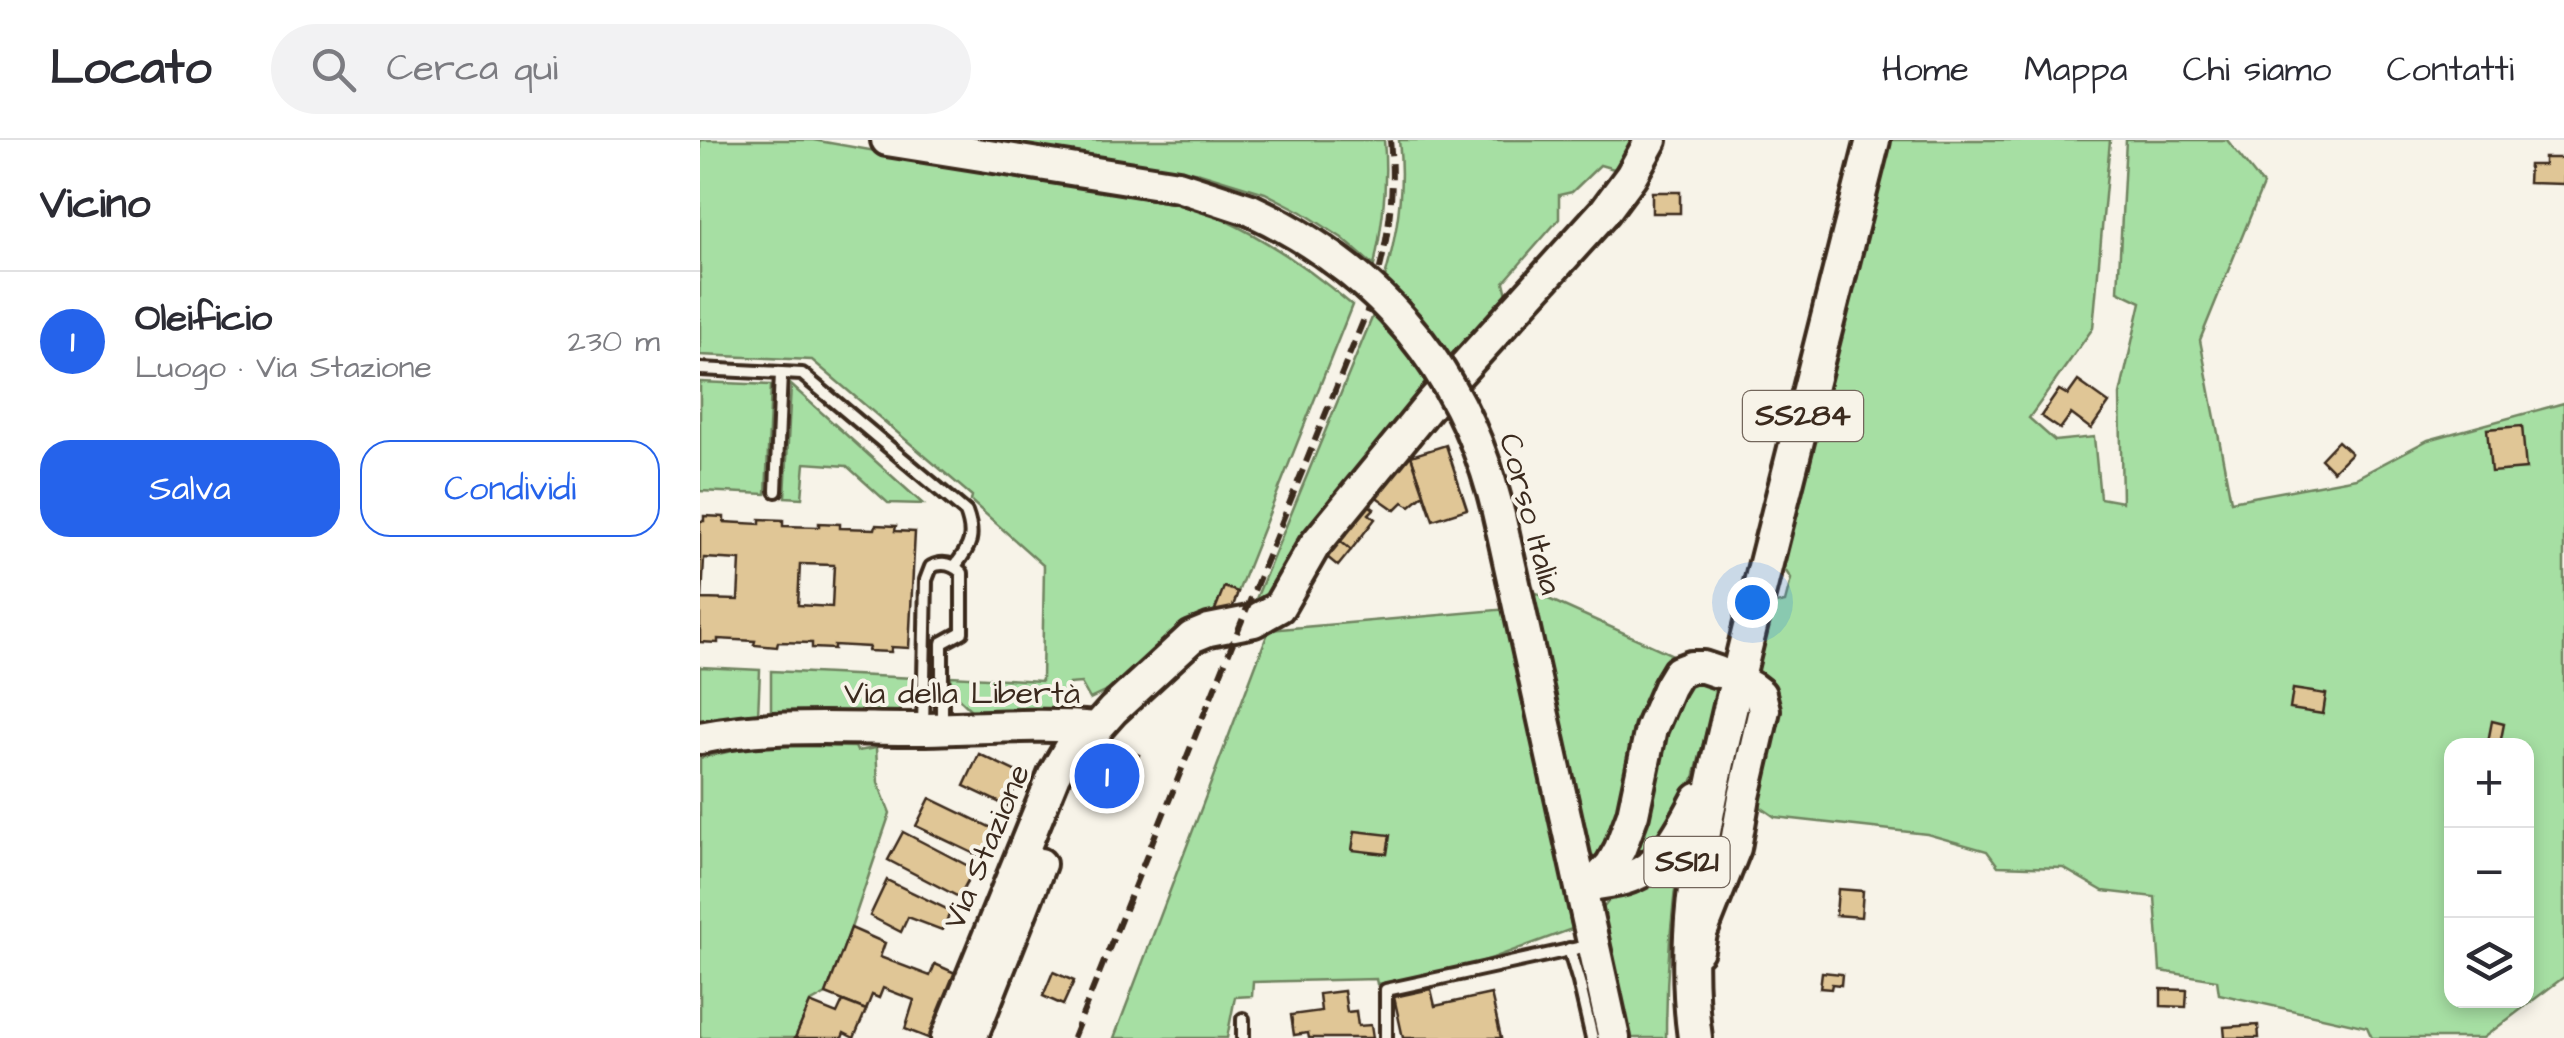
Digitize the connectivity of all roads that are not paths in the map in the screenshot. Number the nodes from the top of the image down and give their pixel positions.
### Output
1 (1651, 140) edge
2 (1874, 140) edge
3 (897, 141) edge
4 (700, 370) edge
5 (781, 373) junction
6 (776, 492) dead end
7 (955, 566) junction
8 (1734, 683) junction
9 (1097, 728) junction
10 (932, 729) junction
11 (700, 738) edge
12 (1698, 799) junction
13 (1586, 886) junction
14 (1586, 954) junction
15 (1243, 1019) dead end
16 (967, 1034) edge
17 (1244, 1038) edge
18 (1386, 1038) edge
19 (1592, 1038) edge
20 (1618, 1038) edge
21 (1677, 1038) edge
22 (1695, 1038) edge
23 (1703, 1038) edge

1 - 9 main road, Via della Libertà
2 - 8 main road, SS284
3 - 13 main road, Corso Italia, bridge
4 - 5 lane
5 - 6 lane
5 - 7 lane
7 - 10 lane
7 - 10 lane
8 - 12 main road, SS121
8 - 13 main road
8 - 22 main road, SS121
8 - 23 main road
9 - 10 main road, Via della Libertà
9 - 16 main road, Via Stazione
10 - 11 main road, Via della Libertà
12 - 13 main road
12 - 21 main road, SS121
13 - 14 main road, Corso Italia
14 - 18 lane
14 - 19 lane
14 - 20 main road, Corso Italia
15 - 17 lane

